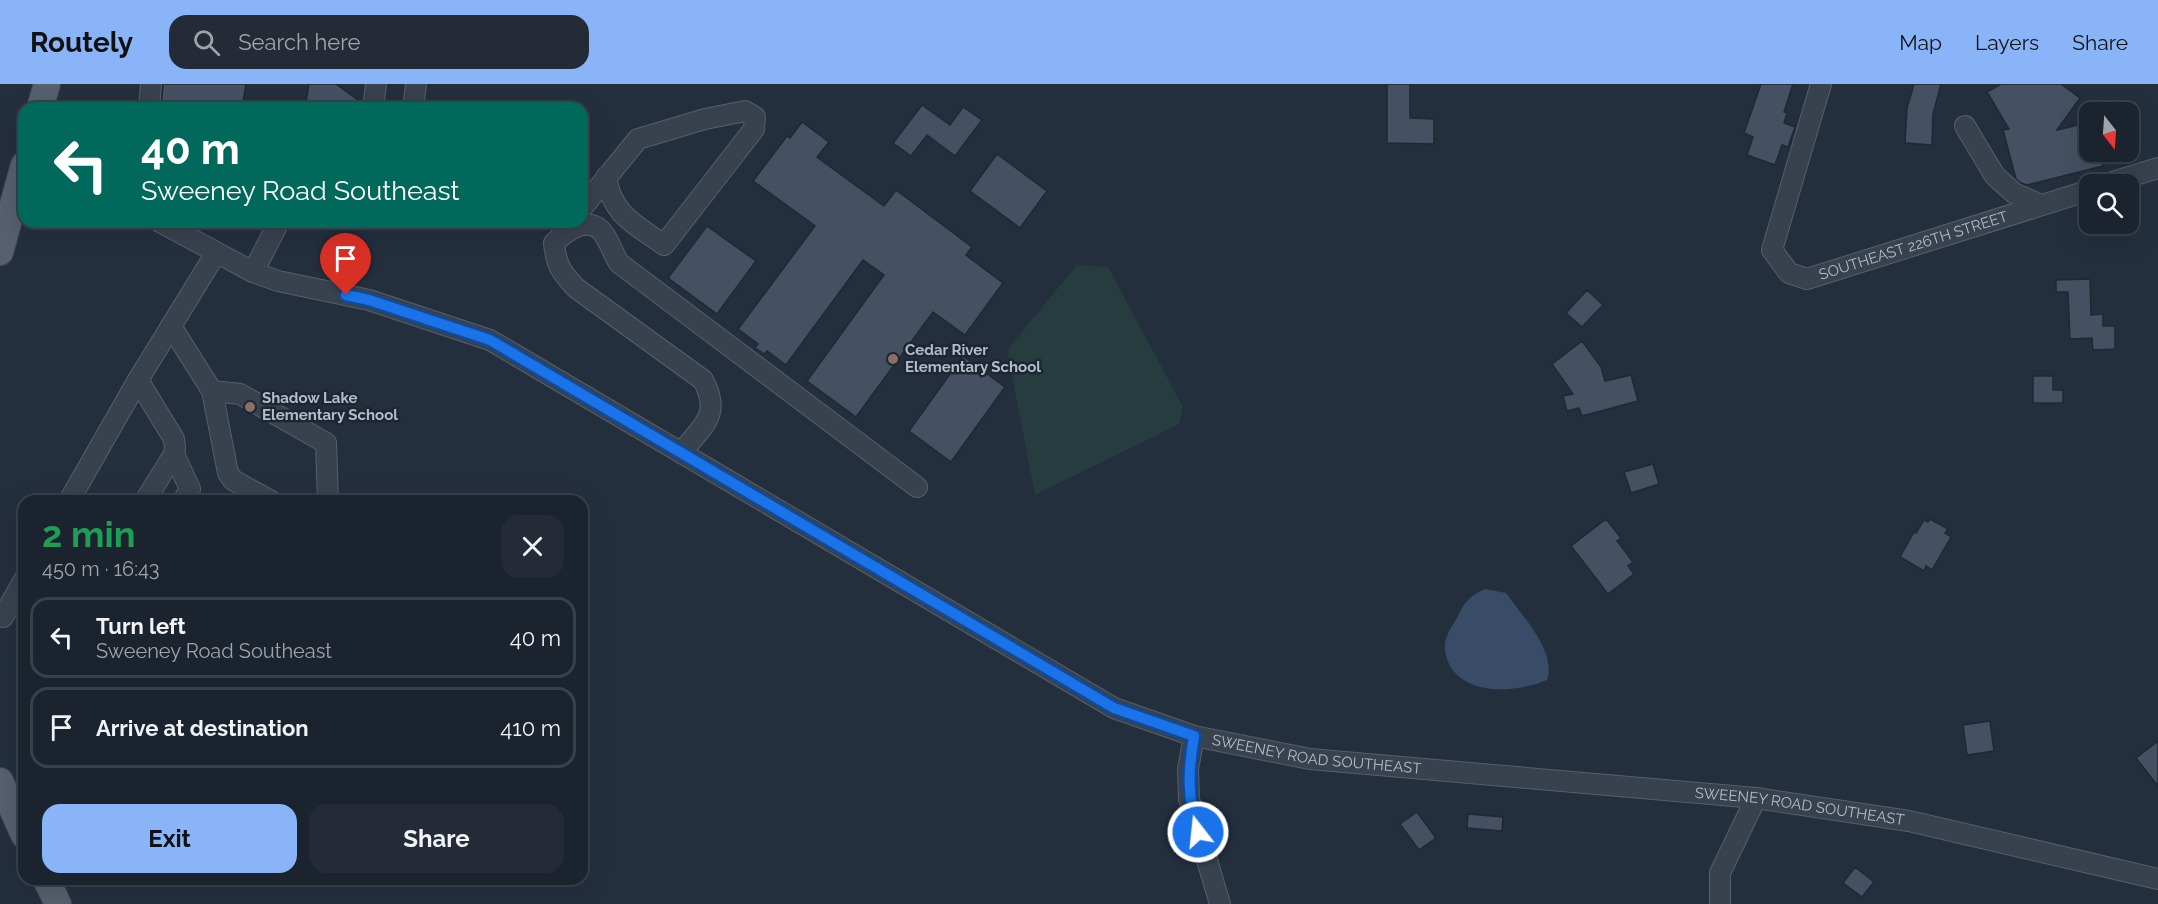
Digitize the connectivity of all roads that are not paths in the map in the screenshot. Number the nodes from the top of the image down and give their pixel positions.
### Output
1 (47, 84) edge
2 (151, 84) edge
3 (376, 84) edge
4 (416, 84) edge
5 (1821, 84) edge
6 (42, 102) edge
7 (150, 102) edge
8 (374, 102) edge
9 (413, 102) edge
10 (1965, 126) dead end
11 (2158, 168) edge
12 (2138, 174) edge
13 (606, 177) junction
14 (18, 187) edge
15 (2079, 193) edge
16 (588, 200) edge
17 (2041, 205) junction
18 (631, 221) junction
19 (588, 225) edge
20 (171, 228) edge
21 (276, 228) edge
22 (565, 228) edge
23 (573, 228) edge
24 (600, 230) junction
25 (554, 243) junction
26 (0, 252) edge
27 (216, 253) junction
28 (254, 272) junction
29 (171, 326) junction
30 (138, 380) junction
31 (212, 391) junction
32 (681, 453) junction
33 (174, 454) junction
34 (917, 487) dead end
35 (72, 495) edge
36 (148, 495) edge
37 (186, 495) edge
38 (260, 495) edge
39 (328, 495) edge
40 (18, 594) edge
41 (12, 609) edge
42 (1194, 736) junction
43 (0, 781) edge
44 (1756, 798) junction
45 (18, 822) edge
46 (2158, 879) edge
47 (49, 885) edge
48 (58, 904) edge
49 (1220, 904) edge
50 (1720, 904) edge

1 - 6 main road
2 - 7 street
3 - 8 street
4 - 9 street
5 - 17 street, SOUTHEAST 226TH STREET
10 - 17 street
11 - 12 street
13 - 16 street
13 - 18 street
13 - 18 street
14 - 26 main road
15 - 17 street, SOUTHEAST 226TH STREET
18 - 24 street
19 - 24 street
20 - 27 street, SWEENEY ROAD SOUTHEAST
21 - 28 street
22 - 25 street
23 - 25 street
24 - 34 street
25 - 32 street
27 - 28 street, SWEENEY ROAD SOUTHEAST
27 - 29 street
28 - 32 street, SWEENEY ROAD SOUTHEAST
29 - 30 street
29 - 31 street
30 - 33 street
30 - 35 street
31 - 38 street
31 - 39 street
32 - 42 street, SWEENEY ROAD SOUTHEAST
33 - 36 street
33 - 37 street
40 - 41 street
42 - 44 street, SWEENEY ROAD SOUTHEAST
42 - 49 street
43 - 45 main road
44 - 46 street, SWEENEY ROAD SOUTHEAST
44 - 50 street
47 - 48 main road

